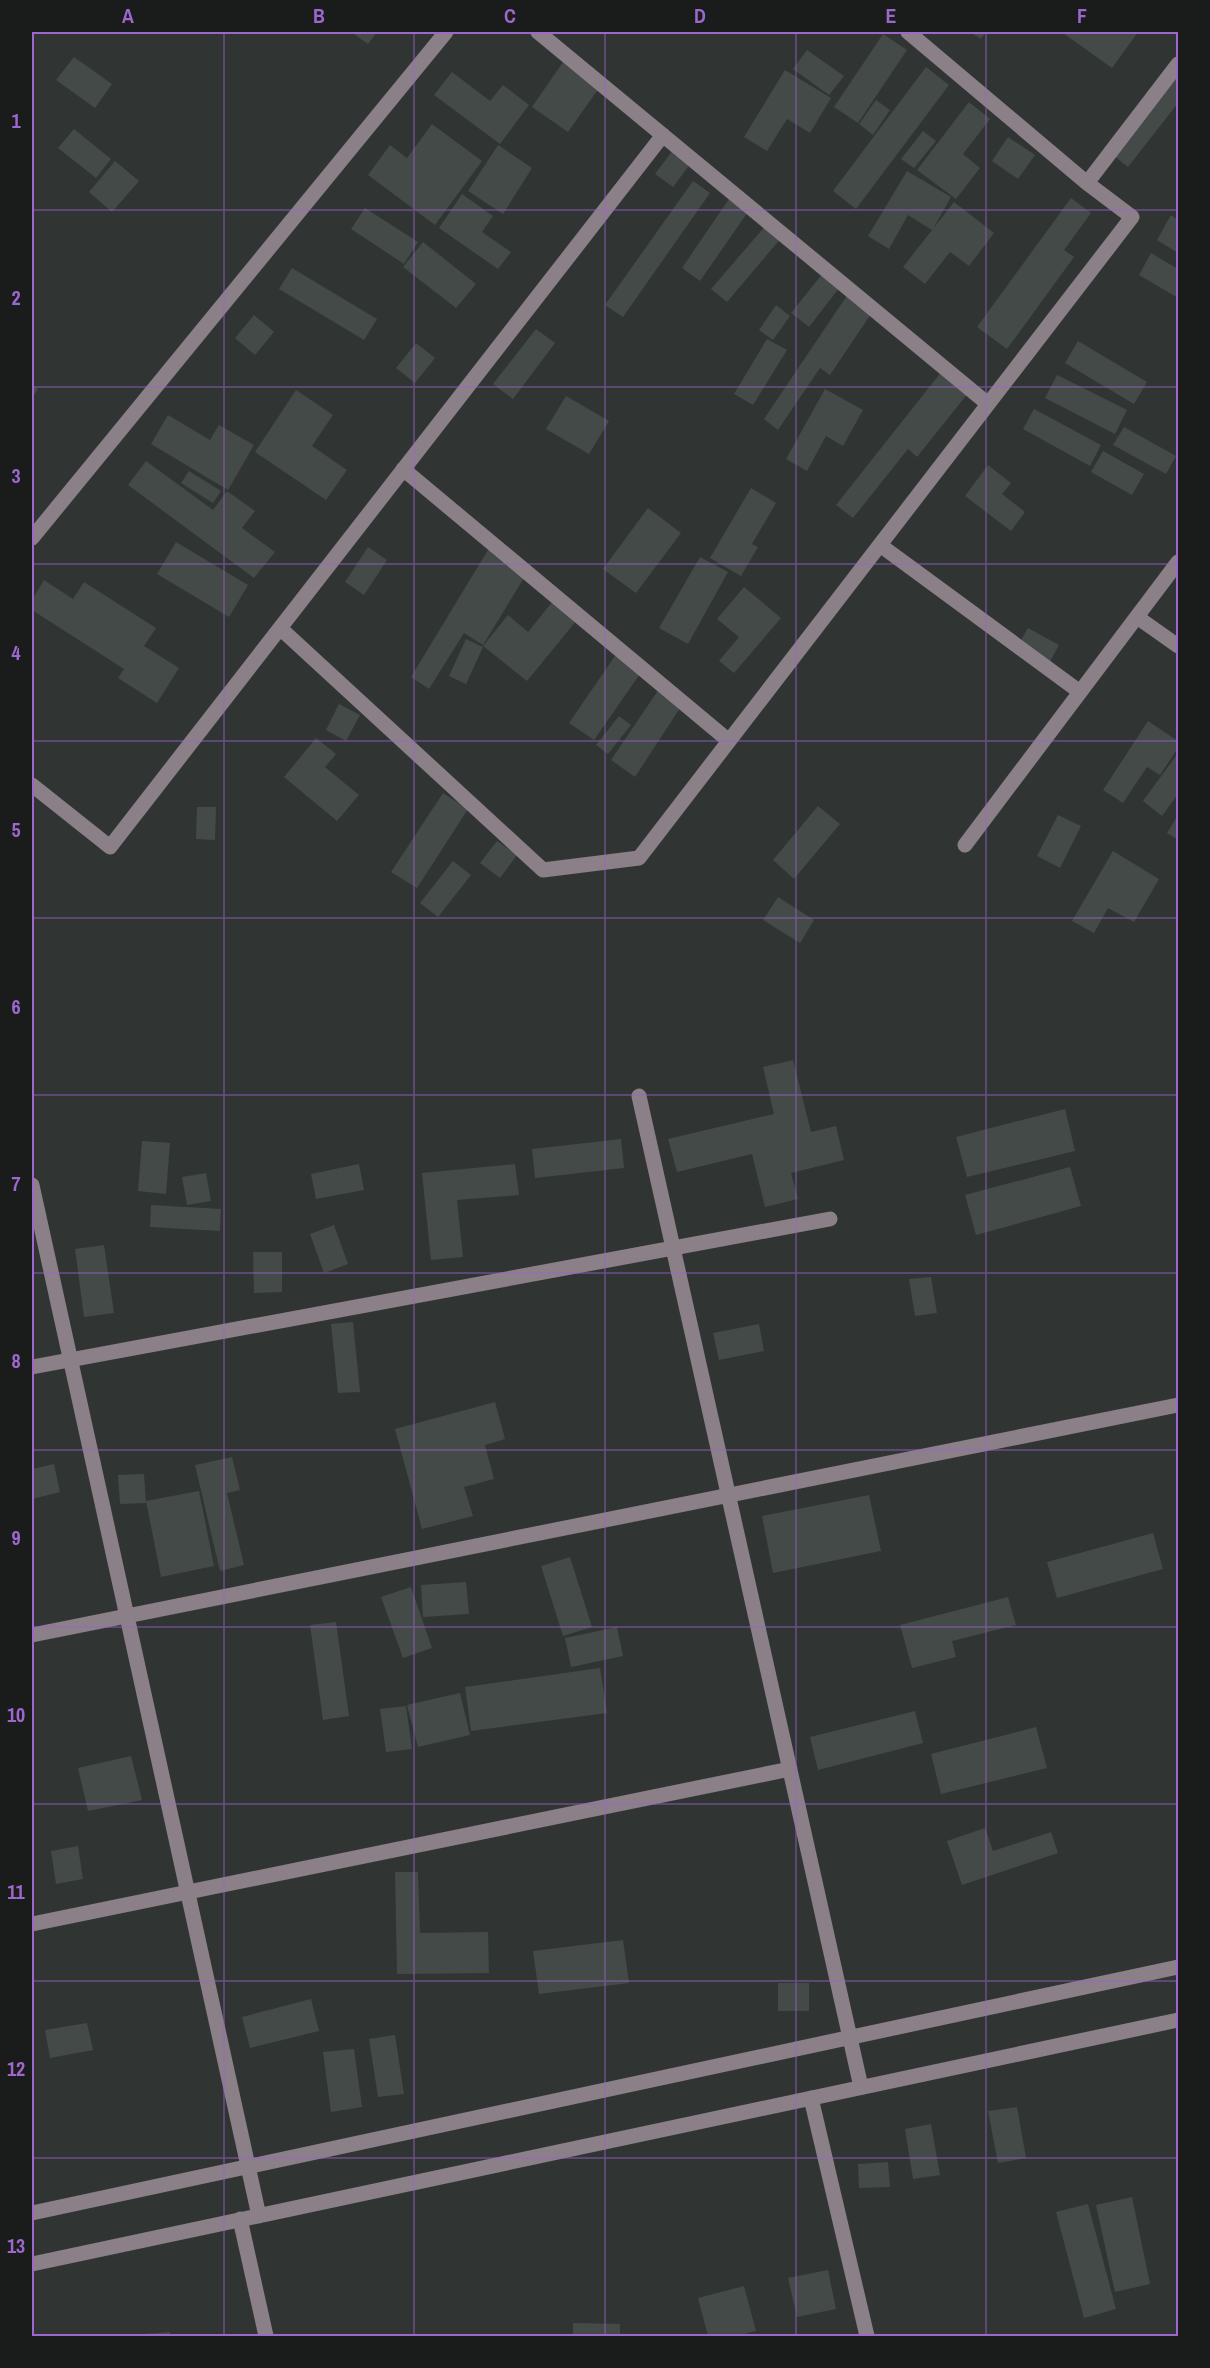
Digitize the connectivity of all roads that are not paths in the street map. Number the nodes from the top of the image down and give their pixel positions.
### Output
1 (446, 32) edge
2 (538, 32) edge
3 (908, 32) edge
4 (1179, 64) edge
5 (663, 135) junction
6 (1087, 183) junction
7 (988, 404) junction
8 (403, 469) junction
9 (32, 538) edge
10 (880, 545) junction
11 (1179, 562) edge
12 (1137, 617) junction
13 (280, 628) junction
14 (1179, 646) edge
15 (1080, 692) junction
16 (729, 741) junction
17 (32, 784) edge
18 (965, 845) dead end
19 (639, 1096) dead end
20 (32, 1185) edge
21 (830, 1219) dead end
22 (673, 1248) junction
23 (70, 1359) junction
24 (32, 1366) edge
25 (1179, 1405) edge
26 (729, 1495) junction
27 (127, 1616) junction
28 (32, 1635) edge
29 (790, 1768) junction
30 (187, 1892) junction
31 (32, 1924) edge
32 (1179, 1967) edge
33 (1179, 2020) edge
34 (850, 2037) junction
35 (861, 2087) junction
36 (811, 2098) junction
37 (248, 2166) junction
38 (32, 2213) edge
39 (259, 2216) junction
40 (240, 2220) junction
41 (32, 2264) edge
42 (266, 2337) edge
43 (867, 2337) edge

1 - 9 street
2 - 5 street
3 - 6 street
4 - 6 street
5 - 7 street
5 - 8 street
6 - 7 street
7 - 10 street
8 - 13 street
8 - 16 street
10 - 15 street
10 - 16 street
11 - 12 street
12 - 14 street
12 - 15 street
13 - 16 street
13 - 17 street
15 - 18 street
19 - 22 street
20 - 23 street
21 - 22 street
22 - 23 street
22 - 26 street
23 - 24 street
23 - 27 street
25 - 26 street
26 - 27 street
26 - 29 street
27 - 28 street
27 - 30 street
29 - 30 street
29 - 34 street
30 - 31 street
30 - 37 street
32 - 34 street
33 - 35 street
34 - 35 street
34 - 37 street
35 - 36 street
36 - 39 street
36 - 43 street
37 - 38 street
37 - 39 street
39 - 40 street
40 - 41 street
40 - 42 street

